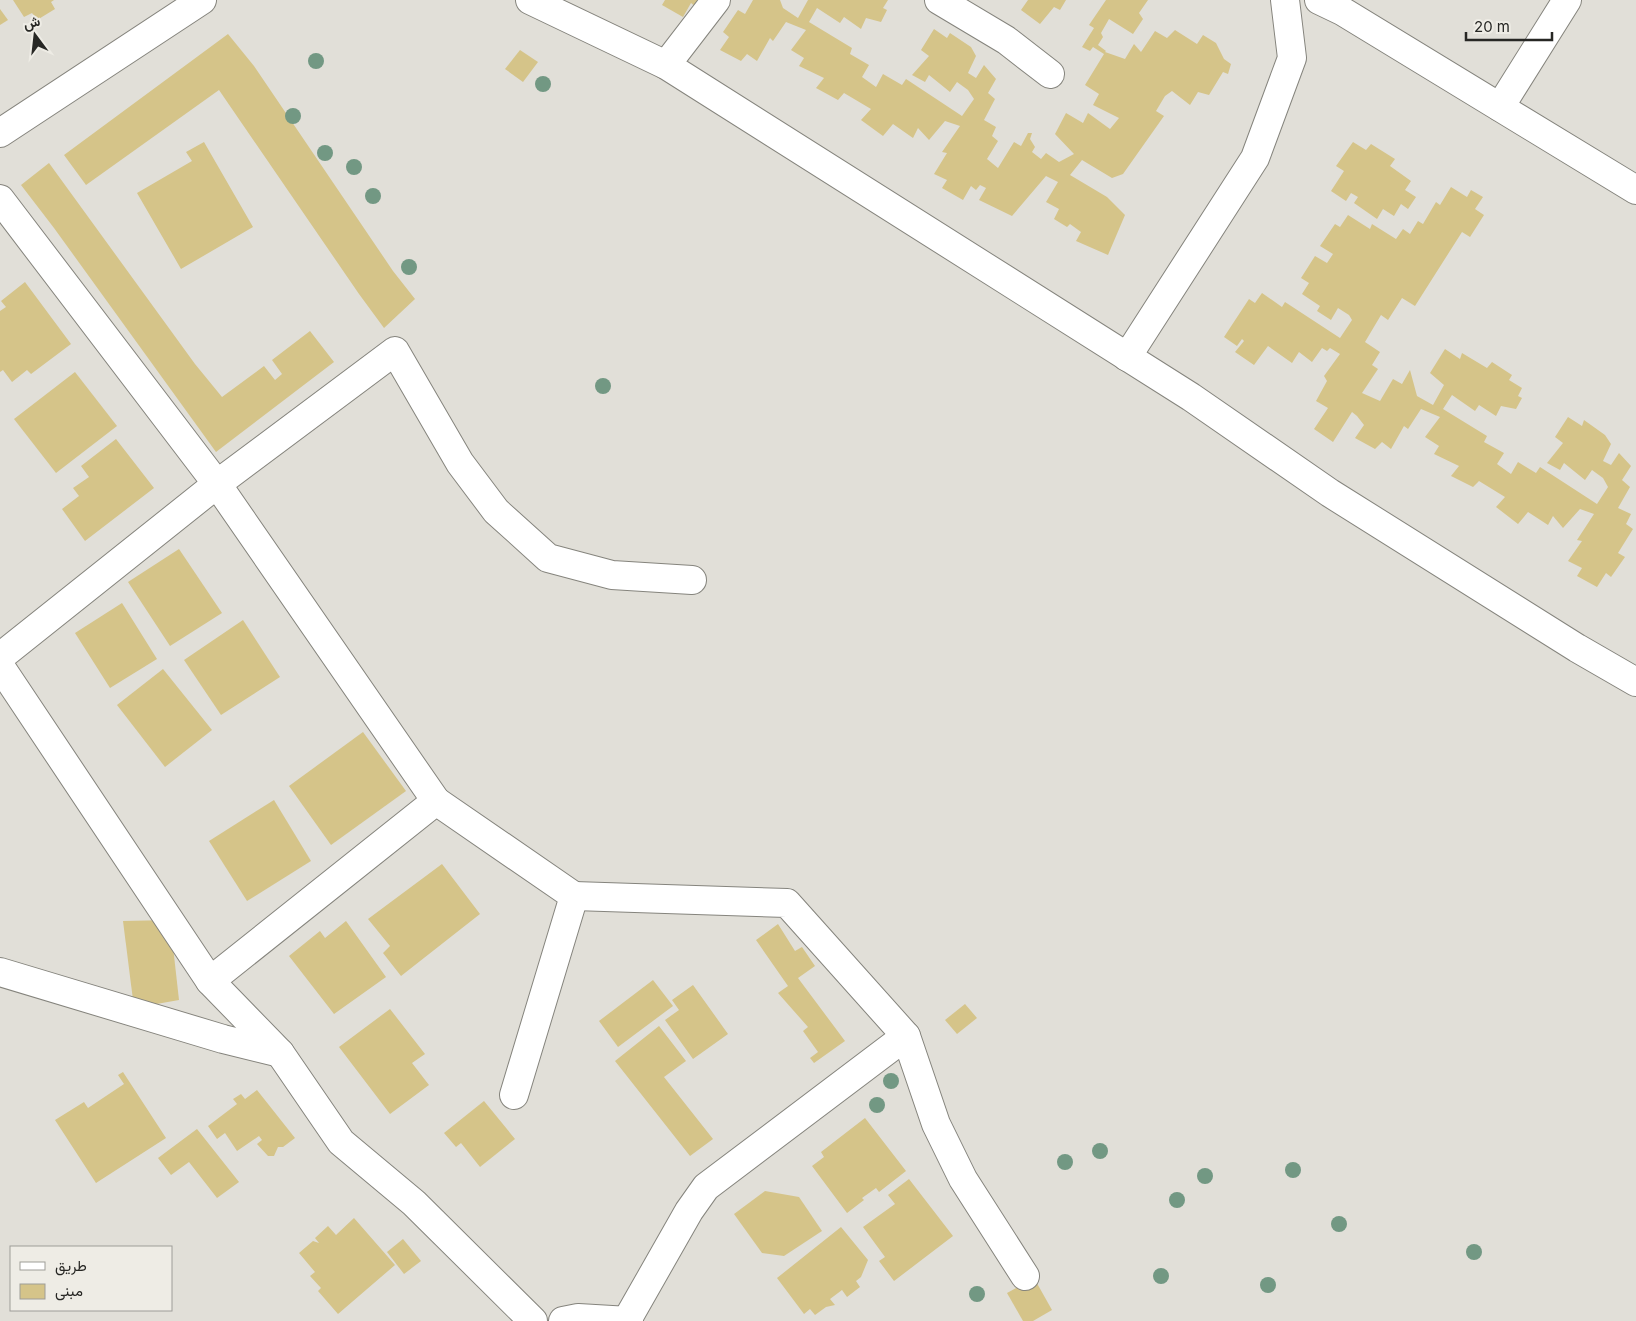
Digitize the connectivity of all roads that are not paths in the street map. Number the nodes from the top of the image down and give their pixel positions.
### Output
1 (202, 0) edge
2 (530, 0) edge
3 (716, 0) edge
4 (939, 0) edge
5 (1285, 0) edge
6 (1567, 0) edge
7 (1337, 4) edge
8 (666, 65) junction
9 (1050, 74) dead end
10 (1500, 107) junction
11 (0, 133) edge
12 (1636, 190) edge
13 (0, 198) edge
14 (1127, 357) junction
15 (217, 484) junction
16 (692, 580) dead end
17 (0, 657) edge
18 (0, 666) edge
19 (1636, 682) edge
20 (436, 801) junction
21 (574, 896) junction
22 (0, 972) edge
23 (210, 981) junction
24 (906, 1036) junction
25 (280, 1053) junction
26 (514, 1096) dead end
27 (1025, 1276) dead end
28 (533, 1321) edge
29 (564, 1321) edge
30 (628, 1321) edge

1 - 11 street
2 - 8 street
3 - 8 street
4 - 9 street
5 - 14 street
6 - 10 street
7 - 10 street
8 - 14 street
10 - 12 street
13 - 15 street
14 - 19 street
15 - 16 street
15 - 17 street
15 - 20 street
18 - 23 street
20 - 21 street
20 - 23 street
21 - 24 street
21 - 26 street
22 - 25 street
23 - 25 street
24 - 27 street
24 - 30 street
25 - 28 street
29 - 30 street

